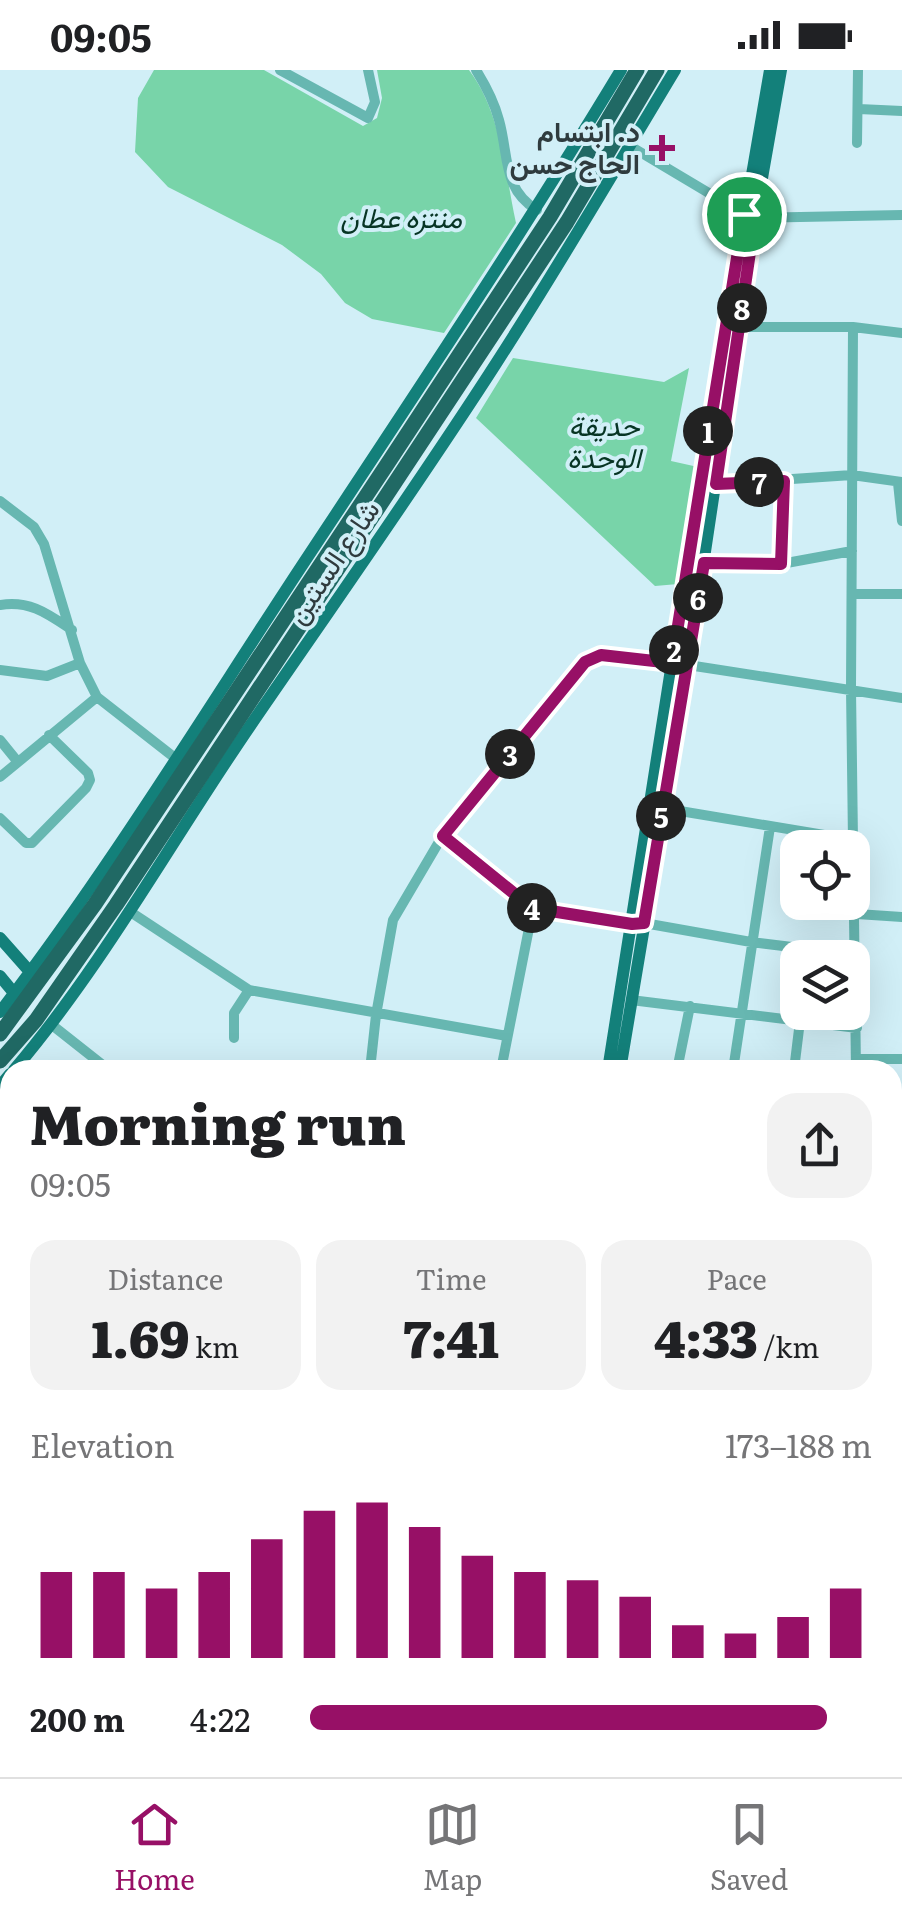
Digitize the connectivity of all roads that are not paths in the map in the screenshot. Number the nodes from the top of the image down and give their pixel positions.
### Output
1 (280, 70) edge
2 (368, 70) edge
3 (476, 70) edge
4 (621, 70) edge
5 (637, 70) edge
6 (658, 70) edge
7 (675, 70) edge
8 (770, 70) edge
9 (780, 70) edge
10 (858, 70) edge
11 (859, 109) junction
12 (902, 111) edge
13 (857, 143) dead end
14 (630, 146) junction
15 (536, 210) junction
16 (902, 215) edge
17 (749, 216) junction
18 (739, 326) junction
19 (853, 326) junction
20 (902, 333) edge
21 (482, 352) junction
22 (497, 363) junction
23 (720, 403) junction
24 (410, 417) junction
25 (852, 476) junction
26 (784, 481) junction
27 (900, 482) edge
28 (716, 484) junction
29 (0, 501) edge
30 (369, 506) junction
31 (902, 520) edge
32 (852, 551) junction
33 (704, 563) junction
34 (781, 564) junction
35 (853, 594) junction
36 (902, 594) edge
37 (0, 605) edge
38 (72, 630) junction
39 (80, 663) junction
40 (672, 663) junction
41 (688, 665) junction
42 (0, 670) edge
43 (852, 689) junction
44 (97, 697) junction
45 (902, 698) edge
46 (49, 735) junction
47 (0, 740) edge
48 (175, 758) junction
49 (17, 761) junction
50 (0, 777) edge
51 (662, 808) junction
52 (183, 816) junction
53 (0, 818) edge
54 (770, 827) junction
55 (789, 830) edge
56 (854, 830) edge
57 (443, 836) junction
58 (131, 838) junction
59 (532, 908) junction
60 (129, 911) junction
61 (870, 915) edge
62 (902, 917) edge
63 (638, 923) junction
64 (0, 938) edge
65 (751, 942) junction
66 (780, 946) edge
67 (31, 973) junction
68 (0, 976) edge
69 (249, 990) junction
70 (14, 993) junction
71 (631, 1000) junction
72 (690, 1006) junction
73 (0, 1012) edge
74 (740, 1013) junction
75 (376, 1015) junction
76 (780, 1018) edge
77 (52, 1026) junction
78 (799, 1030) edge
79 (857, 1030) edge
80 (0, 1034) edge
81 (507, 1036) junction
82 (234, 1038) dead end
83 (0, 1060) edge
84 (22, 1060) edge
85 (96, 1060) edge
86 (371, 1060) edge
87 (503, 1060) edge
88 (610, 1060) edge
89 (622, 1060) edge
90 (679, 1060) edge
91 (734, 1060) edge
92 (795, 1060) edge
93 (856, 1060) edge

1 - 2 street
3 - 15 street
4 - 15 main road, شارع الستين
5 - 24 highway, شارع الستين
6 - 21 highway, شارع الستين
7 - 14 main road, شارع الستين
8 - 17 main road
9 - 17 main road
10 - 11 street
11 - 12 street
11 - 13 street
14 - 17 street
14 - 22 main road, شارع الستين
15 - 24 main road, شارع الستين
16 - 17 street
17 - 18 main road
17 - 23 main road
18 - 19 street
18 - 23 main road
19 - 20 street
19 - 25 street
21 - 22 highway
21 - 30 highway, شارع الستين
22 - 52 main road, شارع الستين
23 - 28 main road
23 - 40 main road
24 - 30 highway, شارع الستين
24 - 48 main road, شارع الستين
25 - 26 street
25 - 27 street
25 - 32 street
26 - 28 street
26 - 34 street
27 - 31 street
28 - 33 main road
29 - 38 street
30 - 52 highway, شارع الستين
30 - 58 highway, شارع الستين
32 - 34 street
32 - 35 street
33 - 34 street
33 - 41 main road
35 - 36 street
35 - 43 street
37 - 38 street
38 - 39 street
39 - 42 street
39 - 44 street
40 - 41 main road
40 - 57 street
40 - 63 main road
41 - 43 street
41 - 51 main road
43 - 45 street
43 - 56 street
44 - 46 street
44 - 48 street
46 - 49 street
46 - 53 street
47 - 49 street
48 - 58 main road, شارع الستين
49 - 50 street
51 - 54 street
51 - 63 main road
52 - 60 main road, شارع الستين
52 - 83 highway, شارع الستين
54 - 55 street
54 - 65 street
57 - 59 street
57 - 75 street
58 - 67 main road, شارع الستين
58 - 80 highway, شارع الستين
59 - 63 street
59 - 81 street
60 - 69 street
60 - 77 main road, شارع الستين
61 - 62 street
63 - 65 street
63 - 71 main road
63 - 88 main road
64 - 67 main road
65 - 66 street
65 - 74 street
67 - 70 main road, شارع الستين
68 - 70 main road
69 - 75 street
69 - 82 street
70 - 73 main road, شارع الستين
71 - 72 street
71 - 89 main road
72 - 74 street
72 - 90 street
74 - 76 street
74 - 91 street
75 - 81 street
75 - 86 street
77 - 84 main road, شارع الستين
77 - 85 street
78 - 92 street
79 - 93 street
81 - 87 street

